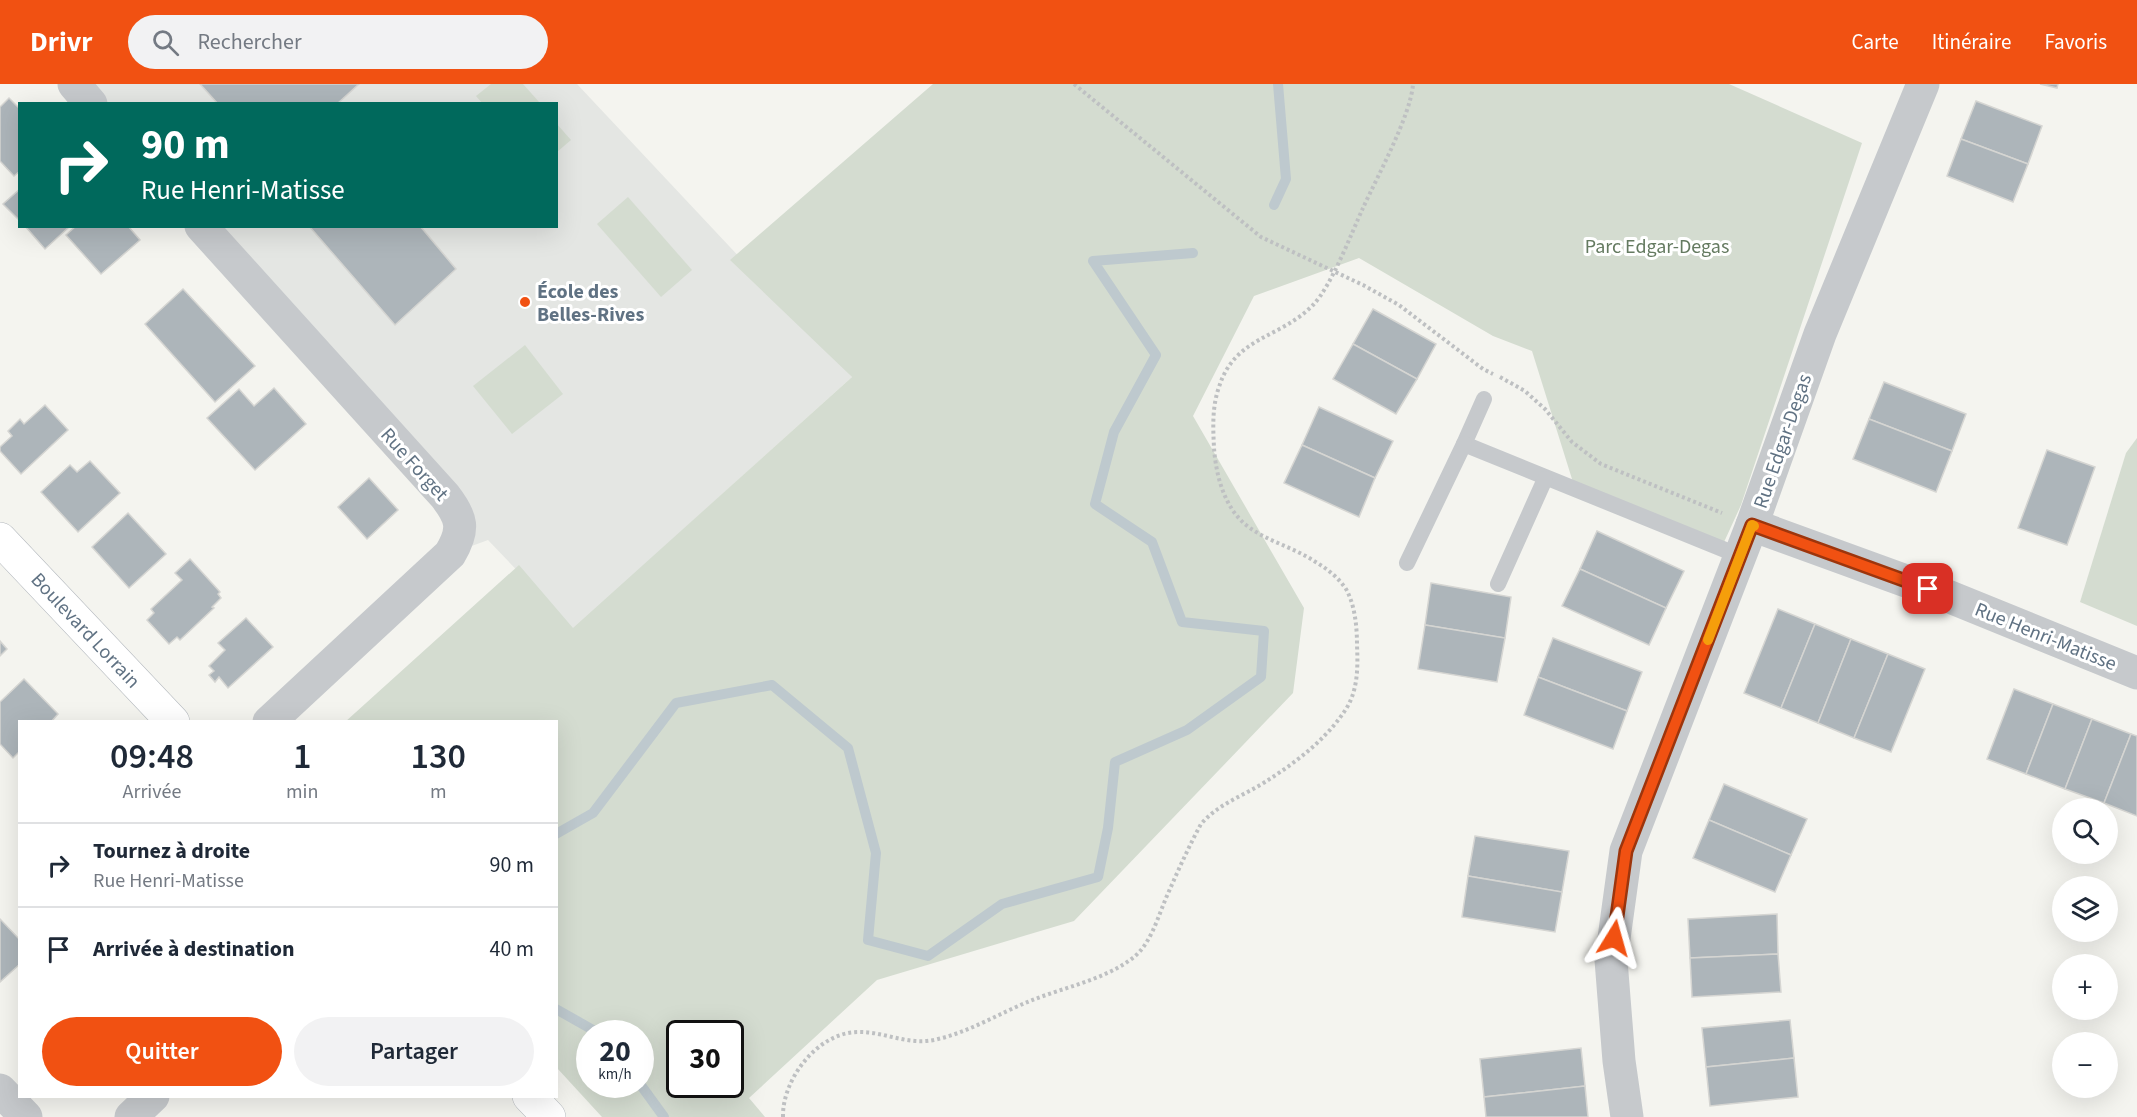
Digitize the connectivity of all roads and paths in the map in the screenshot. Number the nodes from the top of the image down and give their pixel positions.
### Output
1 (74, 84) edge
2 (1074, 84) edge
3 (1413, 84) edge
4 (1923, 84) edge
5 (89, 102) edge
6 (203, 228) edge
7 (1334, 272) junction
8 (1484, 399) dead end
9 (1464, 444) junction
10 (1545, 479) junction
11 (1752, 525) junction
12 (0, 538) edge
13 (1740, 556) junction
14 (1407, 563) dead end
15 (1498, 584) dead end
16 (2137, 673) edge
17 (171, 720) edge
18 (271, 720) edge
19 (0, 1090) edge
20 (151, 1098) edge
21 (531, 1098) edge
22 (26, 1117) edge
23 (131, 1117) edge
24 (549, 1117) edge
25 (783, 1117) edge
26 (1627, 1117) edge

1 - 5 street
2 - 7 path
3 - 7 path
4 - 11 street, Rue Edgar-Degas
6 - 18 street, Rue Forget
7 - 11 path
7 - 25 path
8 - 9 lane
9 - 10 lane
9 - 14 lane
10 - 13 lane
10 - 15 lane
11 - 13 street, Rue Edgar-Degas
11 - 16 street, Rue Henri-Matisse
12 - 17 main road, Boulevard Lorrain
13 - 26 street, Rue Edgar-Degas
19 - 22 street
20 - 23 street
21 - 24 main road

